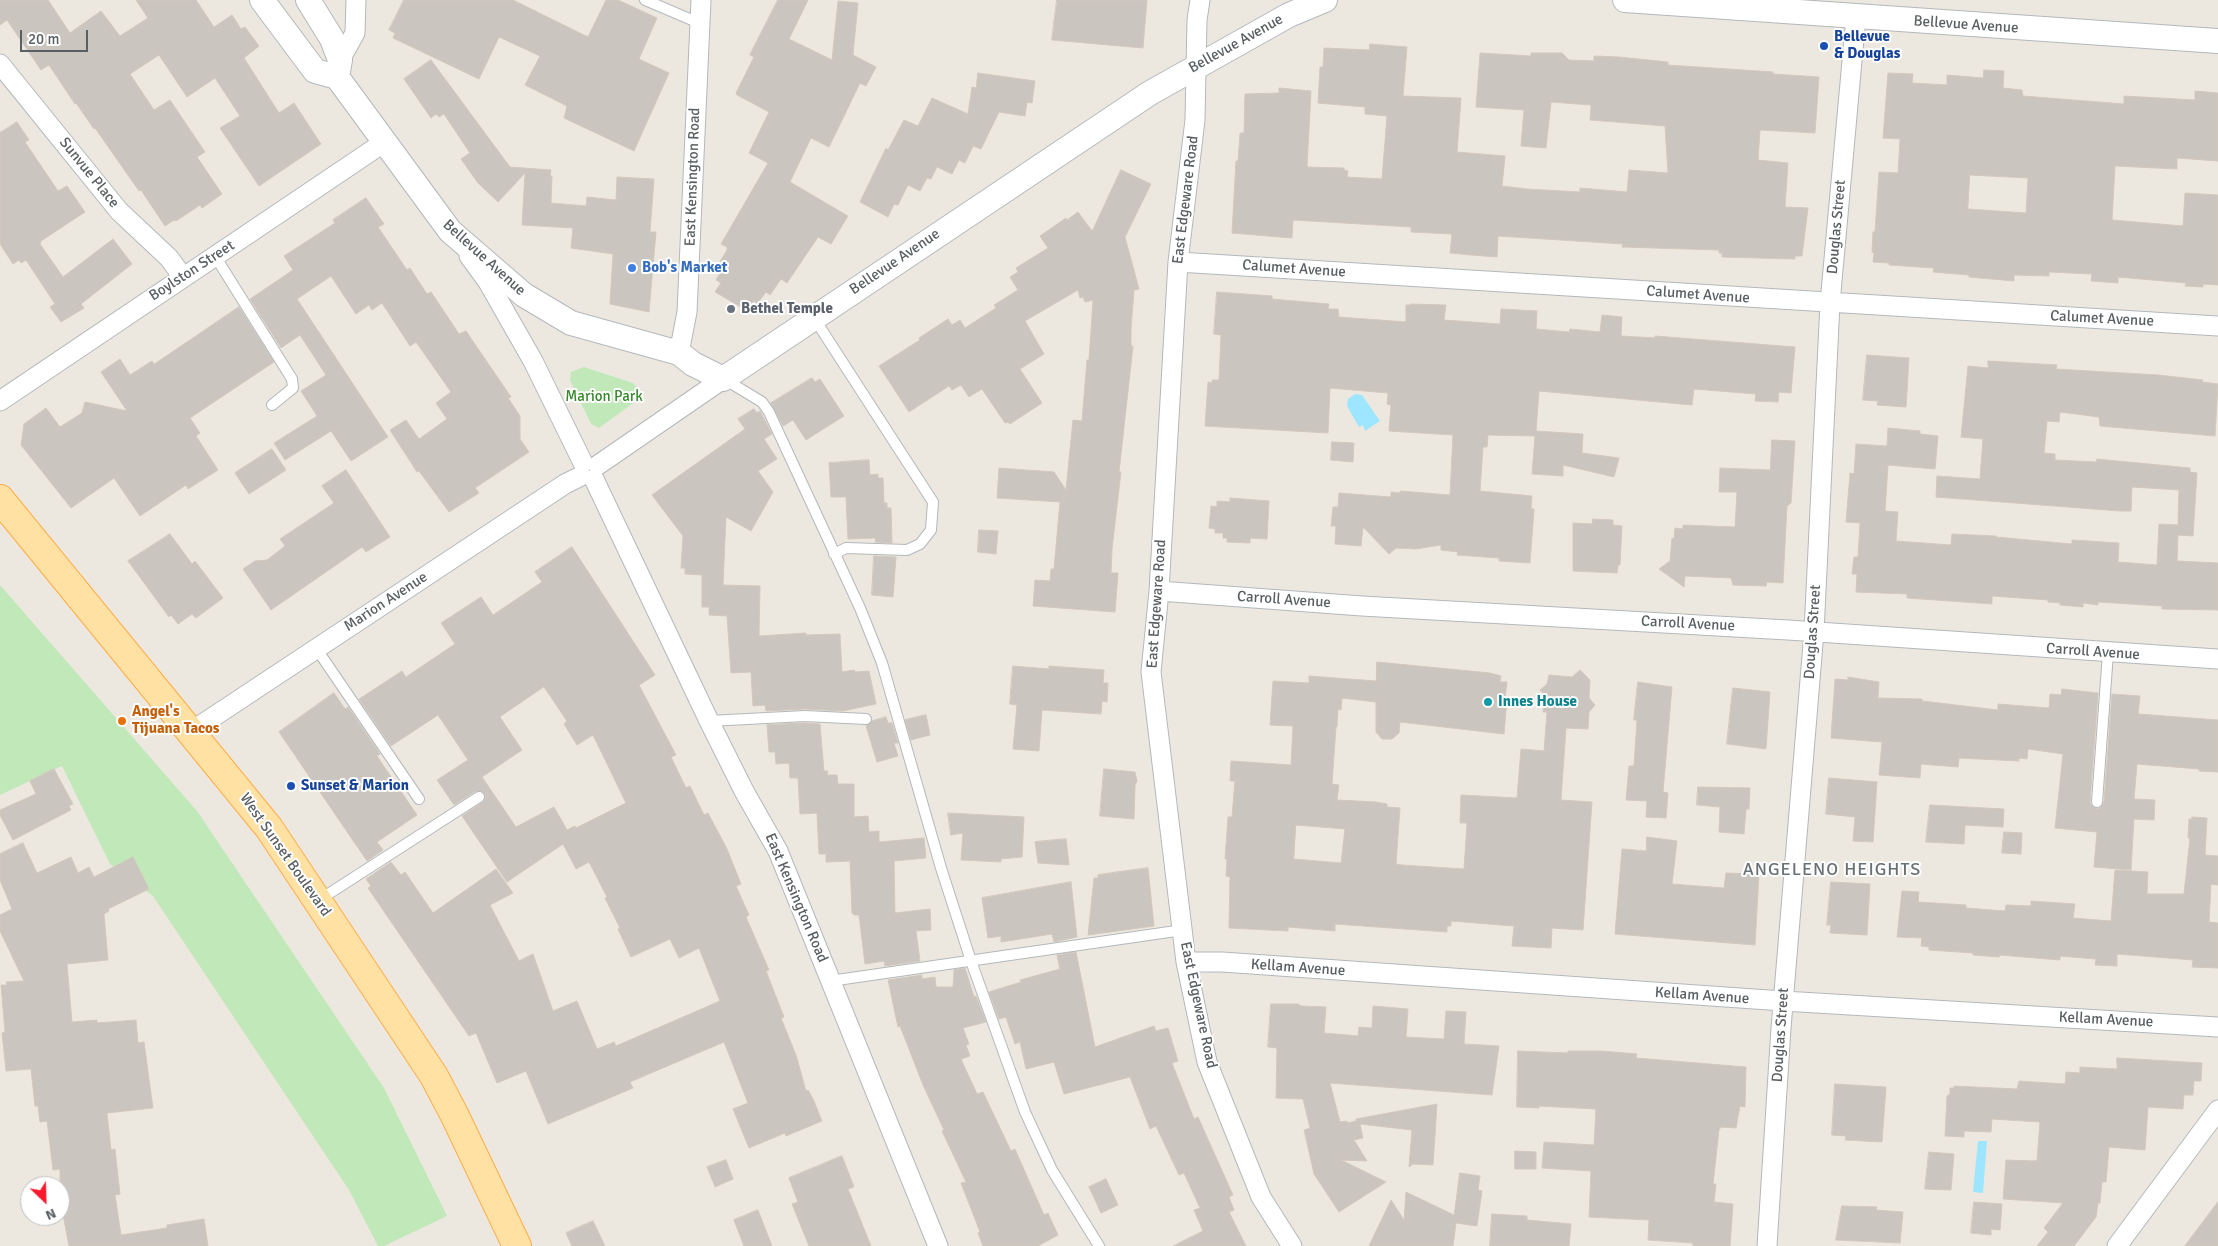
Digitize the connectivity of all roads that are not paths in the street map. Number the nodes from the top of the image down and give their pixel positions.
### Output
1 (262, 0) edge
2 (308, 0) edge
3 (356, 0) edge
4 (645, 0) edge
5 (701, 0) edge
6 (1200, 0) edge
7 (1325, 0) edge
8 (1625, 0) edge
9 (1856, 17) junction
10 (700, 23) junction
11 (2218, 41) edge
12 (0, 64) edge
13 (1196, 66) junction
14 (339, 68) junction
15 (384, 142) junction
16 (450, 231) junction
17 (215, 256) junction
18 (1178, 262) junction
19 (183, 276) junction
20 (1830, 303) junction
21 (814, 317) junction
22 (2218, 326) edge
23 (679, 353) junction
24 (723, 379) junction
25 (0, 401) edge
26 (272, 405) dead end
27 (589, 471) junction
28 (2, 504) edge
29 (834, 554) junction
30 (1159, 591) junction
31 (1814, 632) junction
32 (316, 648) junction
33 (2108, 653) junction
34 (2218, 659) edge
35 (866, 719) dead end
36 (709, 721) junction
37 (192, 731) junction
38 (479, 797) dead end
39 (419, 799) dead end
40 (2097, 802) dead end
41 (318, 901) junction
42 (1183, 930) junction
43 (971, 960) junction
44 (1186, 962) junction
45 (830, 981) junction
46 (1783, 1001) junction
47 (2218, 1027) edge
48 (2218, 1110) edge
49 (517, 1246) edge
50 (938, 1246) edge
51 (1099, 1246) edge
52 (1292, 1246) edge
53 (1768, 1246) edge
54 (2117, 1246) edge

1 - 14 street
2 - 14 street, Bellevue Avenue
3 - 14 street
4 - 10 lane
5 - 10 street, East Kensington Road
6 - 13 street, East Edgeware Road
7 - 13 street, Bellevue Avenue
8 - 9 street, Bellevue Avenue
9 - 11 street, Bellevue Avenue
9 - 20 street, Douglas Street
10 - 23 street, East Kensington Road
12 - 19 street, Sunvue Place
13 - 18 street, East Edgeware Road
13 - 21 street, Bellevue Avenue
14 - 15 street, Bellevue Avenue
15 - 16 street, Bellevue Avenue
15 - 17 street, Boylston Street
16 - 23 street, Bellevue Avenue
16 - 27 street, East Kensington Road
17 - 19 street, Boylston Street
17 - 26 lane
18 - 20 street, Calumet Avenue
18 - 30 street, East Edgeware Road
19 - 25 street, Boylston Street
20 - 22 street, Calumet Avenue
20 - 31 street, Douglas Street
21 - 24 street, Bellevue Avenue
21 - 29 lane
23 - 24 street, Bellevue Avenue
24 - 27 street, Marion Avenue
24 - 29 lane
27 - 32 street, Marion Avenue
27 - 36 street, East Kensington Road
28 - 37 main road, West Sunset Boulevard
29 - 43 lane
30 - 31 street, Carroll Avenue
30 - 42 street, East Edgeware Road
31 - 33 street, Carroll Avenue
31 - 46 street, Douglas Street
32 - 37 street, Marion Avenue
32 - 39 lane
33 - 34 street, Carroll Avenue
33 - 40 lane
35 - 36 lane
36 - 45 street, East Kensington Road
37 - 41 main road, West Sunset Boulevard
38 - 41 lane
41 - 49 main road, West Sunset Boulevard
42 - 43 lane
42 - 44 street, East Edgeware Road
43 - 45 lane
43 - 51 lane
44 - 46 street, Kellam Avenue
44 - 52 street, East Edgeware Road
45 - 50 street, East Kensington Road
46 - 47 street, Kellam Avenue
46 - 53 street, Douglas Street
48 - 54 street

